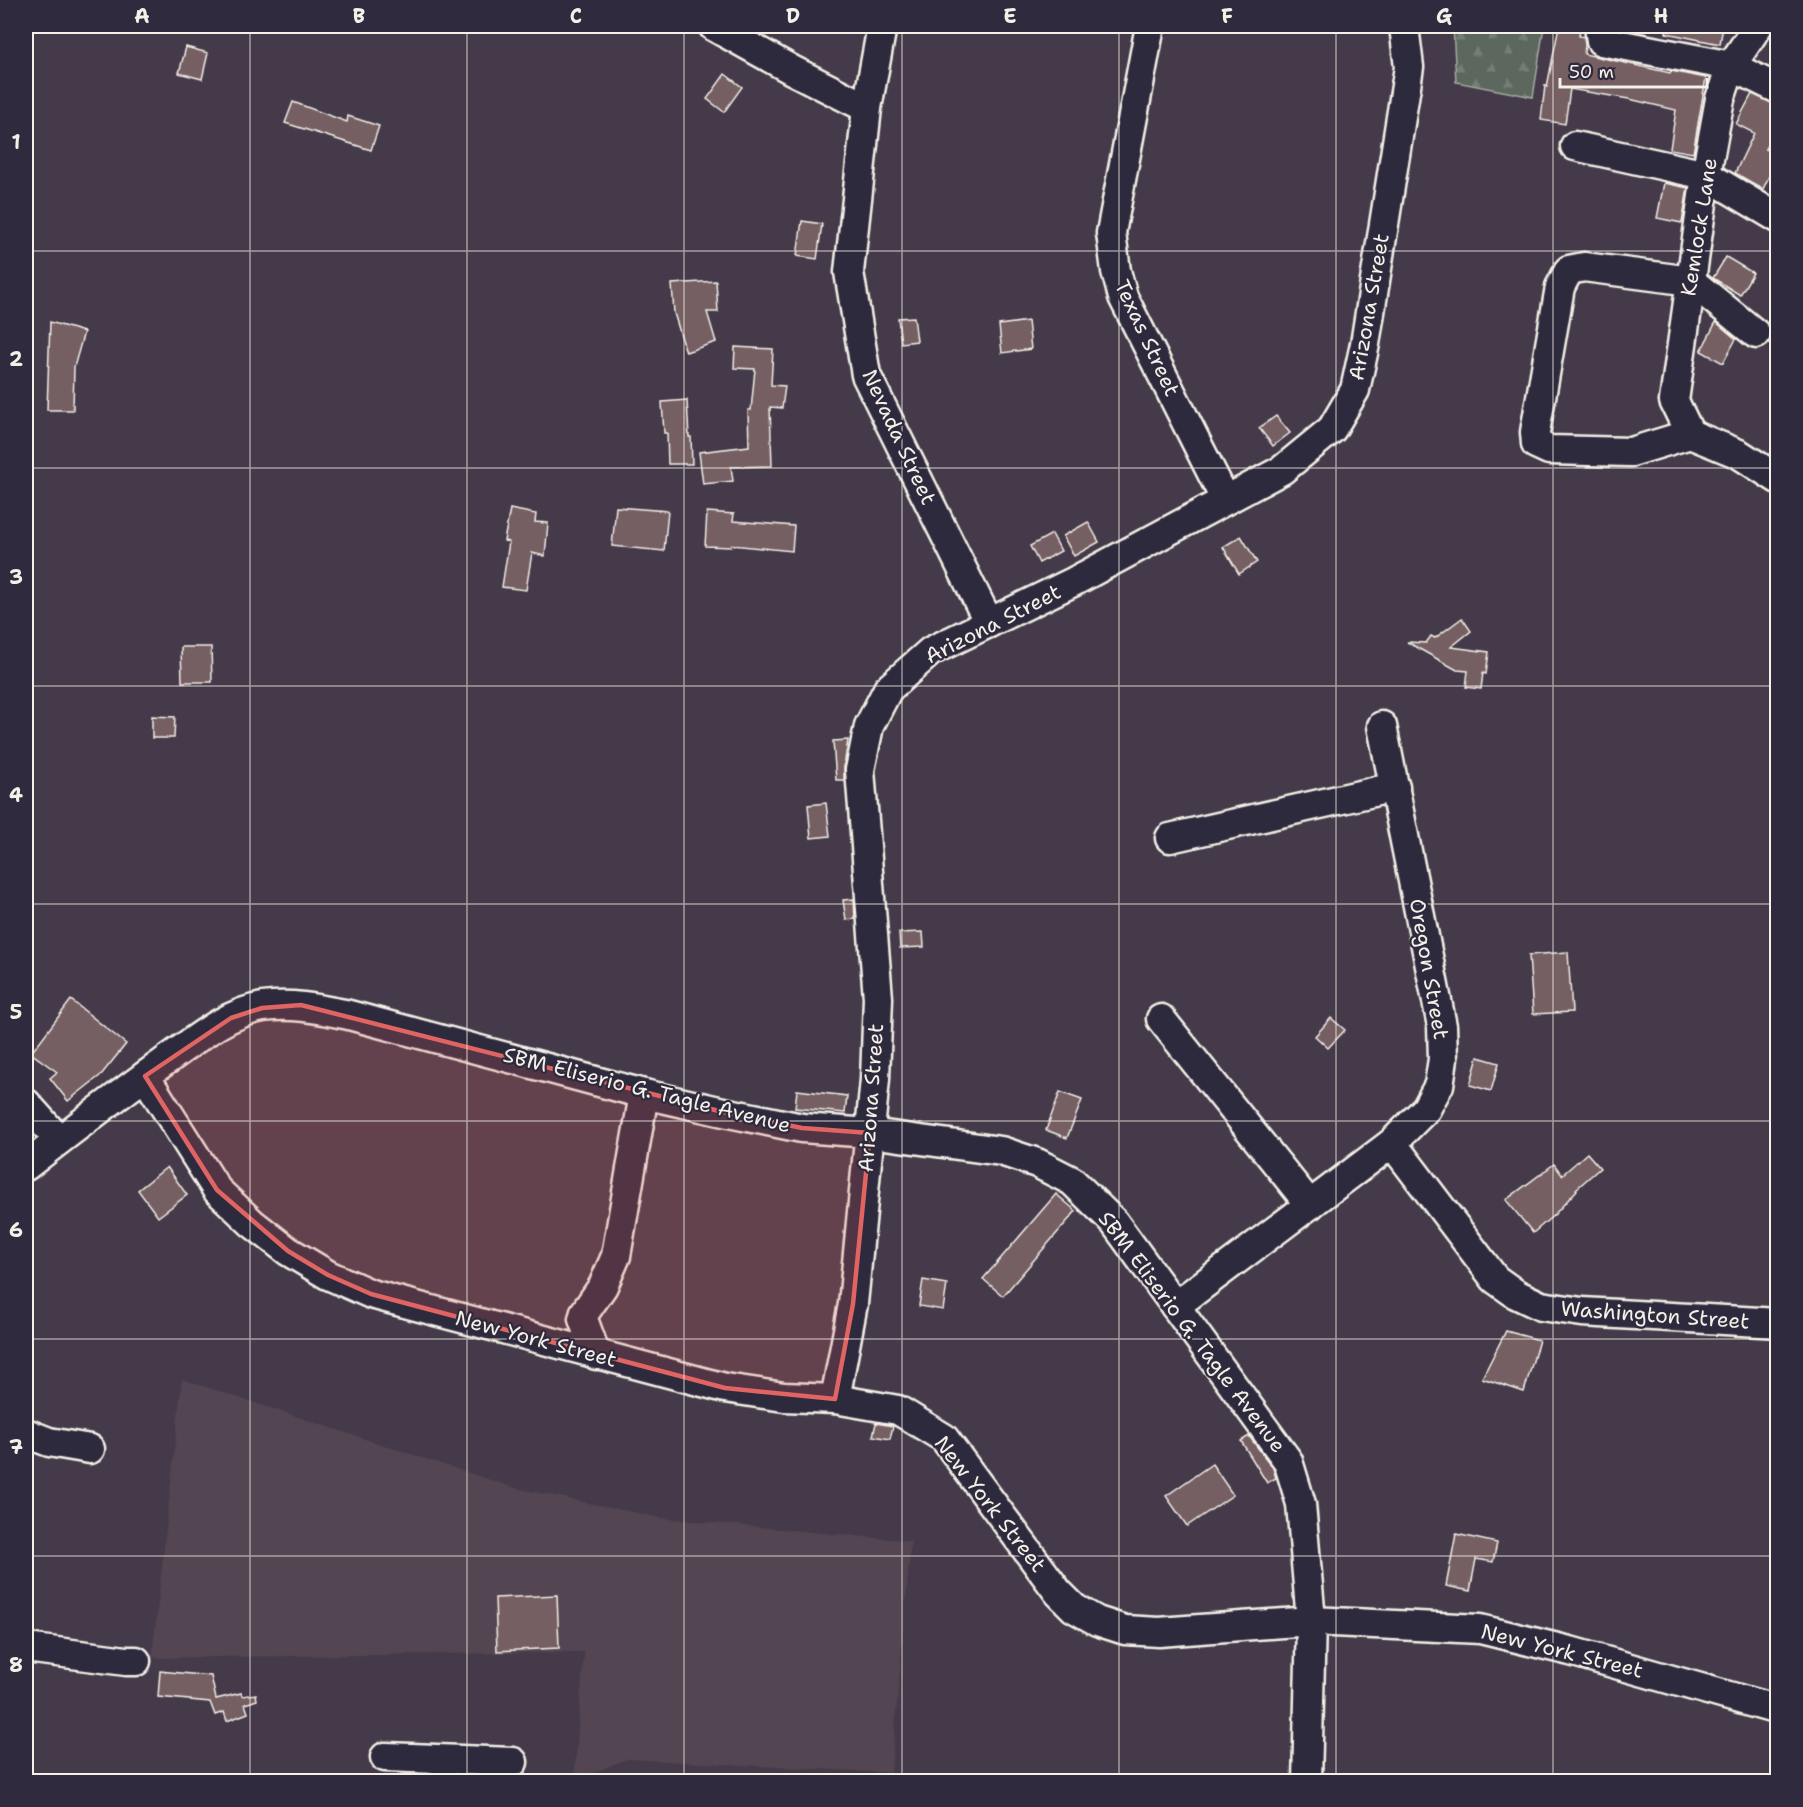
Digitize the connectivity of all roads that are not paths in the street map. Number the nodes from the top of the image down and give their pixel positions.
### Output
1 (713, 26) edge
2 (882, 26) edge
3 (1150, 26) edge
4 (1404, 26) edge
5 (1599, 26) edge
6 (1758, 26) edge
7 (1731, 66) junction
8 (1778, 89) edge
9 (867, 108) junction
10 (1575, 146) dead end
11 (1706, 175) junction
12 (1778, 218) edge
13 (1691, 281) junction
14 (1756, 334) dead end
15 (1690, 434) junction
16 (1778, 479) edge
17 (1225, 499) junction
18 (990, 623) junction
19 (1382, 726) dead end
20 (1395, 787) junction
21 (1170, 838) dead end
22 (1161, 1019) dead end
23 (145, 1076) junction
24 (644, 1094) junction
25 (26, 1103) edge
26 (870, 1133) junction
27 (59, 1140) junction
28 (1392, 1143) junction
29 (26, 1166) edge
30 (1310, 1205) junction
31 (1175, 1306) junction
32 (1778, 1323) edge
33 (597, 1355) junction
34 (835, 1399) junction
35 (26, 1433) edge
36 (90, 1449) dead end
37 (1311, 1621) junction
38 (26, 1648) edge
39 (136, 1660) dead end
40 (1778, 1710) edge
41 (385, 1757) dead end
42 (497, 1768) edge
43 (1307, 1782) edge

1 - 9 street
2 - 9 street, Nevada Street
3 - 17 street, Texas Street
4 - 17 street, Arizona Street
5 - 7 street
6 - 7 street, Kemlock Lane
7 - 8 street
7 - 11 street, Kemlock Lane
9 - 18 street, Nevada Street
10 - 11 street
11 - 12 street
11 - 13 street, Kemlock Lane
13 - 14 street
13 - 15 street, Kemlock Lane
13 - 15 street
15 - 16 street
17 - 18 street, Arizona Street
18 - 26 street, Arizona Street
19 - 20 street, Oregon Street
20 - 21 street
20 - 28 street, Oregon Street
22 - 30 street
23 - 24 street, SBM Eliserio G. Tagle Avenue
23 - 27 street, SBM Eliserio G. Tagle Avenue
23 - 33 street, New York Street
24 - 26 street, SBM Eliserio G. Tagle Avenue
24 - 33 street
25 - 27 street
26 - 31 street, SBM Eliserio G. Tagle Avenue
26 - 34 street, Arizona Street
27 - 29 street, SBM Eliserio G. Tagle Avenue
28 - 30 street, Oregon Street
28 - 32 street, Washington Street
30 - 31 street, Oregon Street
31 - 37 street, SBM Eliserio G. Tagle Avenue
33 - 34 street, New York Street
34 - 37 street, New York Street
35 - 36 street
37 - 40 street, New York Street
37 - 43 street, SBM Eliserio G. Tagle Avenue
38 - 39 street
41 - 42 street

